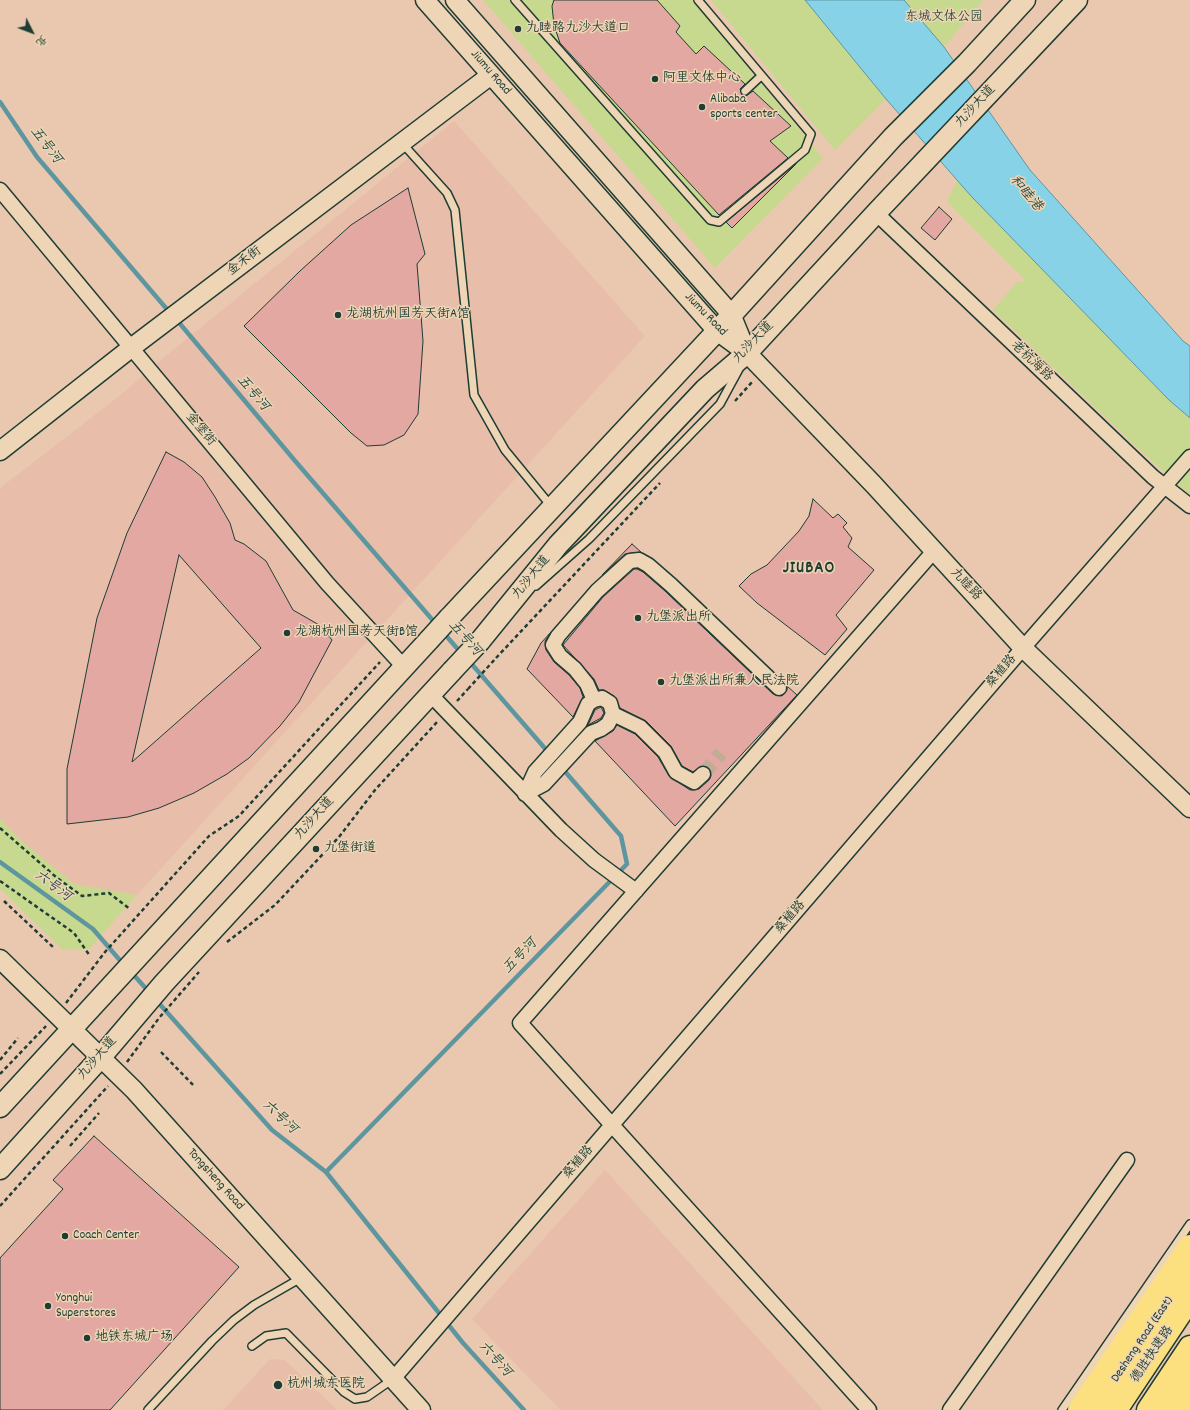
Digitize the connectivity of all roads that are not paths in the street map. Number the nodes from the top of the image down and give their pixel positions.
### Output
1 (425, 0) edge
2 (455, 0) edge
3 (515, 0) edge
4 (698, 0) edge
5 (1024, 0) edge
6 (1077, 0) edge
7 (491, 75) junction
8 (761, 76) junction
9 (745, 91) dead end
10 (402, 143) junction
11 (0, 190) edge
12 (876, 213) junction
13 (731, 314) junction
14 (717, 331) junction
15 (131, 348) junction
16 (748, 353) junction
17 (0, 450) edge
18 (1190, 457) edge
19 (1165, 486) junction
20 (1190, 506) edge
21 (552, 508) junction
22 (934, 551) junction
23 (1023, 648) junction
24 (404, 667) junction
25 (779, 688) dead end
26 (430, 694) junction
27 (594, 700) junction
28 (614, 714) junction
29 (703, 774) tunnel mouth
30 (526, 794) junction
31 (1190, 808) edge
32 (636, 891) junction
33 (0, 959) edge
34 (72, 1029) junction
35 (101, 1057) junction
36 (0, 1107) edge
37 (612, 1126) junction
38 (1127, 1160) dead end
39 (0, 1169) edge
40 (1190, 1224) edge
41 (1190, 1246) edge
42 (1190, 1270) edge
43 (301, 1278) junction
44 (1190, 1299) edge
45 (252, 1346) dead end
46 (1190, 1347) edge
47 (1190, 1375) edge
48 (393, 1379) junction
49 (1190, 1400) edge
50 (148, 1410) edge
51 (421, 1410) edge
52 (869, 1410) edge
53 (950, 1410) edge
54 (1062, 1410) edge
55 (1079, 1410) edge
56 (1096, 1410) edge
57 (1116, 1410) edge
58 (1148, 1410) edge
59 (1166, 1410) edge
60 (1184, 1410) edge

1 - 7 street, Jiumu Road
2 - 13 street, Jiumu Road
3 - 8 lane
4 - 8 lane
5 - 13 main road
6 - 12 main road, 九沙大道
7 - 10 street, 金禾街
7 - 14 street, Jiumu Road
8 - 9 lane
10 - 15 street, 金禾街
10 - 21 lane
11 - 15 street, 金堡街
12 - 16 main road, 九沙大道
12 - 19 street, 老杭海路
13 - 14 main road
13 - 16 street, Jiumu Road
14 - 16 street, Jiumu Road
14 - 21 main road
15 - 17 street, 金禾街
15 - 24 street, 金堡街
16 - 22 street, 九睦路
16 - 26 main road, 九沙大道, bridge
18 - 19 street, 桑植路
19 - 20 street, 老杭海路
19 - 23 street, 桑植路
21 - 24 main road, bridge
22 - 23 street, 九睦路
22 - 32 street
23 - 31 street, 九睦路
23 - 37 street, 桑植路
24 - 34 main road
25 - 27 street
26 - 30 street
26 - 35 main road, 九沙大道
27 - 28 street
27 - 30 street
28 - 29 street
28 - 30 street
30 - 32 street
32 - 37 street
33 - 34 street, Tongsheng Road
34 - 35 street, Tongsheng Road
34 - 36 main road
35 - 39 main road, 九沙大道
35 - 43 street, Tongsheng Road
37 - 48 street, 桑植路
37 - 52 street
38 - 53 street
40 - 54 lane
41 - 55 main road
42 - 56 main road, Desheng Road (East)
43 - 48 street, Tongsheng Road
43 - 50 lane
44 - 57 main road, 德胜快速路
45 - 48 lane
46 - 58 main road, 德胜快速路
47 - 59 main road
48 - 51 street, Tongsheng Road
49 - 60 main road

